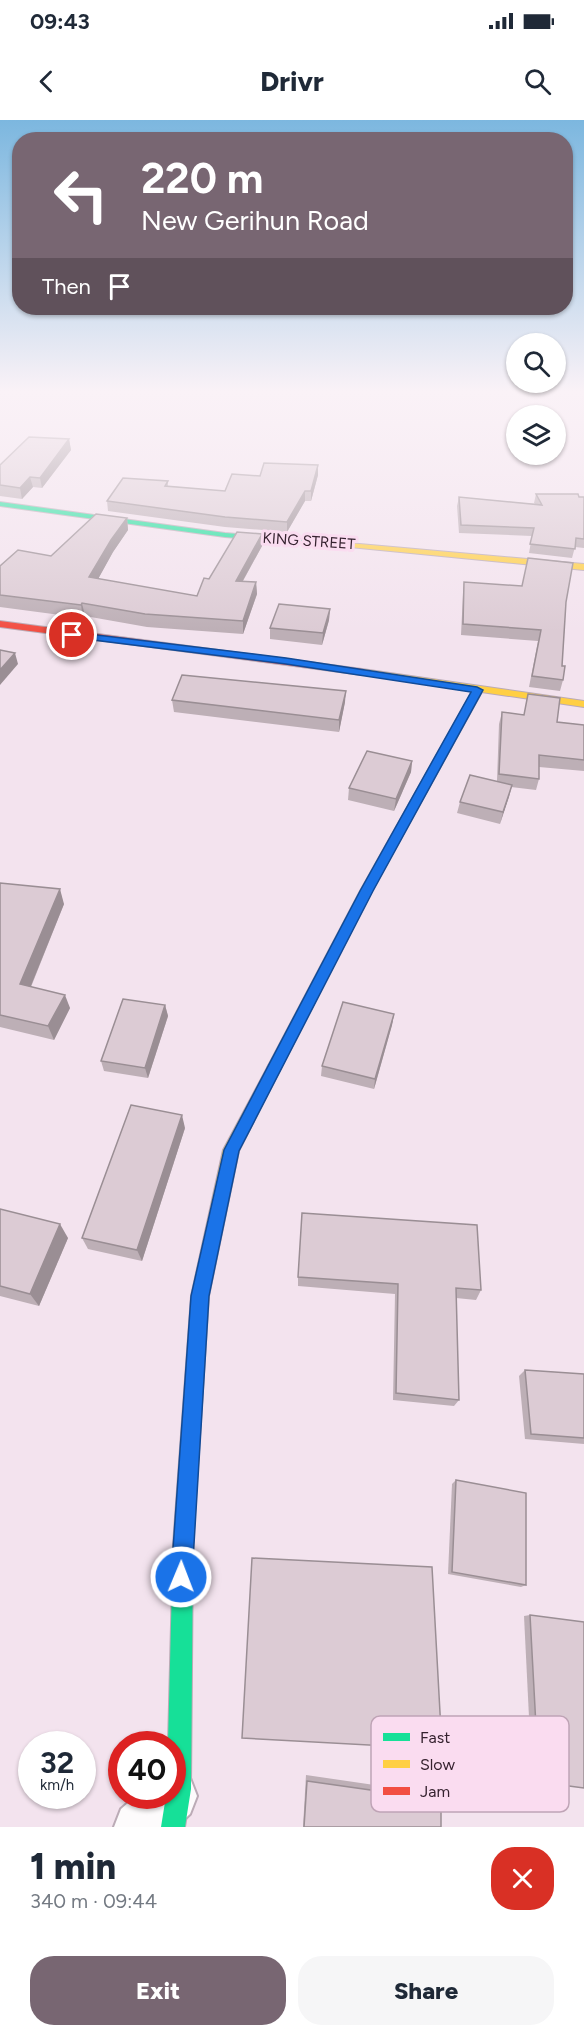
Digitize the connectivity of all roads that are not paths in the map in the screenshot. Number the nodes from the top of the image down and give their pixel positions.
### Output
1 (0, 504) edge
2 (584, 567) edge
3 (0, 624) edge
4 (477, 690) junction
5 (584, 704) edge
6 (176, 1731) edge
7 (164, 1809) edge
8 (139, 1827) edge

1 - 2 street, KING STREET
3 - 4 street
4 - 5 street
4 - 6 street
7 - 8 street

